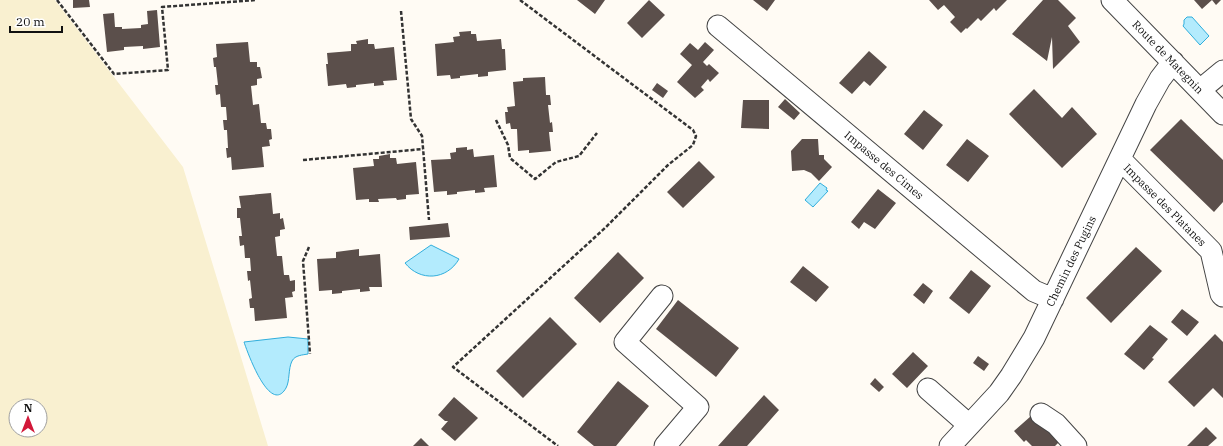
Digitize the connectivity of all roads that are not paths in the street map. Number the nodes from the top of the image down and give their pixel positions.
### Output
1 (1112, 0) edge
2 (718, 26) dead end
3 (1173, 62) junction
4 (1223, 71) edge
5 (1200, 90) junction
6 (1223, 114) edge
7 (1120, 159) junction
8 (662, 296) dead end
9 (1223, 296) edge
10 (1052, 299) junction
11 (928, 389) dead end
12 (1041, 414) dead end
13 (969, 425) junction
14 (665, 446) edge
15 (950, 446) edge
16 (1076, 446) edge

1 - 3 street, Route de Mategnin
2 - 10 street, Impasse des Cimes
3 - 5 street, Route de Mategnin
3 - 7 street, Chemin des Pugins
4 - 5 street
5 - 6 street, Route de Mategnin
7 - 9 street, Impasse des Platanes
7 - 10 street, Chemin des Pugins
8 - 14 street
10 - 13 street, Chemin des Pugins
11 - 13 street
12 - 16 street
13 - 15 street, Chemin des Pugins

